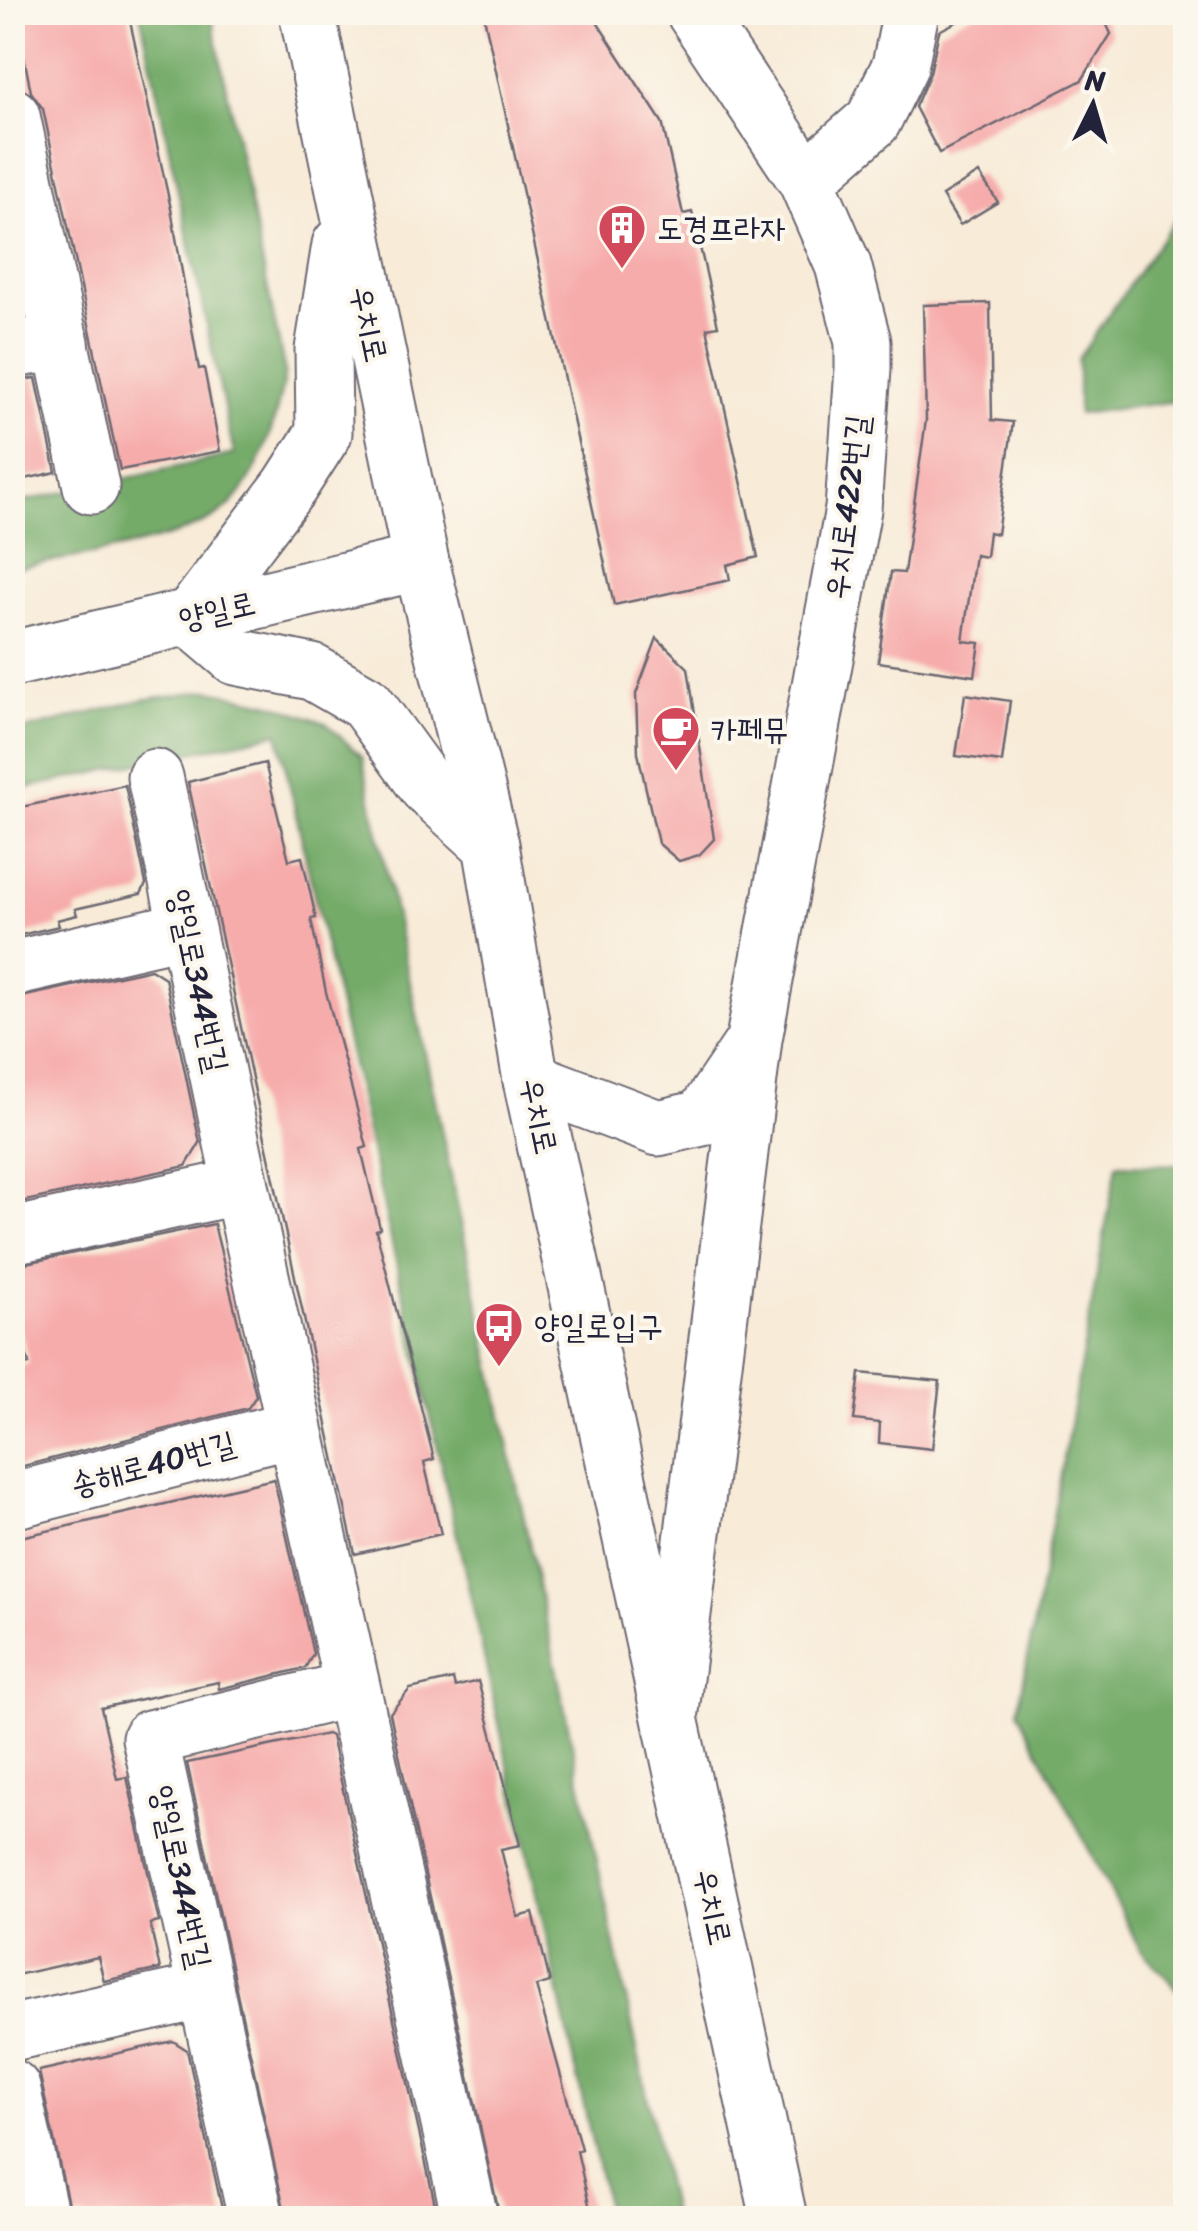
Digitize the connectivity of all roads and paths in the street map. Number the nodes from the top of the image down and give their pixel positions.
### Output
1 (307, 12) edge
2 (694, 12) edge
3 (911, 12) edge
4 (12, 116) edge
5 (806, 180) junction
6 (345, 212) junction
7 (37, 346) edge
8 (92, 486) dead end
9 (420, 562) junction
10 (190, 618) junction
11 (12, 659) edge
12 (155, 777) dead end
13 (490, 846) junction
14 (186, 930) junction
15 (12, 969) edge
16 (754, 1039) junction
17 (531, 1080) junction
18 (241, 1186) junction
19 (12, 1236) edge
20 (294, 1428) junction
21 (12, 1501) edge
22 (351, 1689) junction
23 (671, 1711) junction
24 (205, 1992) junction
25 (12, 2033) edge
26 (12, 2088) edge
27 (41, 2218) edge
28 (256, 2218) edge
29 (470, 2218) edge
30 (779, 2218) edge

1 - 6 street, 우치로
2 - 5 street, 우치로422번길
3 - 5 street
4 - 7 street
5 - 16 street, 우치로422번길
6 - 9 street, 우치로
6 - 10 street
7 - 8 street
9 - 10 street, 양일로
9 - 13 street, 우치로
10 - 11 street, 양일로
10 - 13 street
12 - 14 street, 양일로344번길
13 - 17 street, 우치로
14 - 15 street
14 - 18 street, 양일로344번길
16 - 17 street
16 - 23 street, 우치로422번길
17 - 23 street, 우치로
18 - 19 street
18 - 20 street, 양일로344번길
20 - 21 street, 송해로40번길
20 - 22 street, 양일로344번길
22 - 24 street, 양일로344번길
22 - 29 street, 양일로344번길
23 - 30 street, 우치로
24 - 25 street
24 - 28 street, 양일로344번길
26 - 27 street

